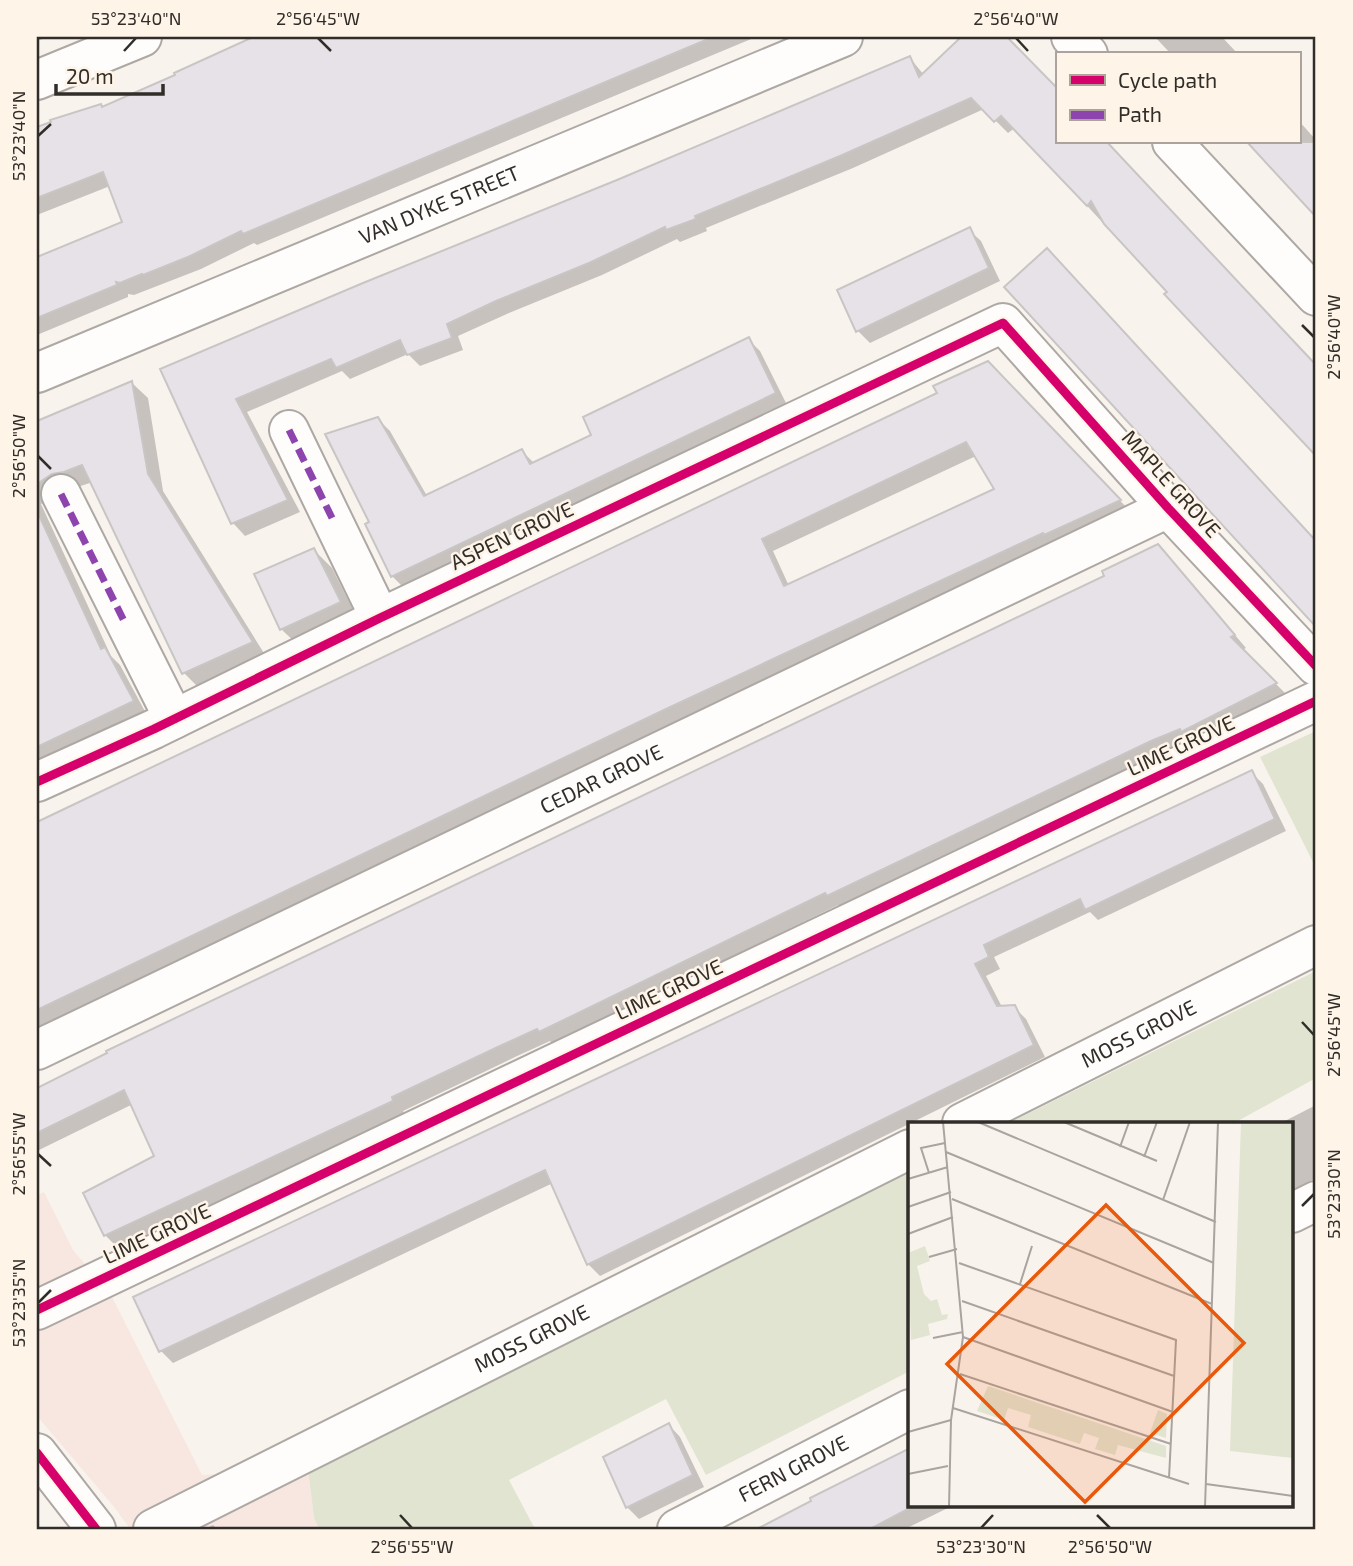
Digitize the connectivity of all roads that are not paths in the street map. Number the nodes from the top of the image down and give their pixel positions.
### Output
1 (142, 37) edge
2 (843, 37) edge
3 (1071, 37) edge
4 (1086, 52) edge
5 (37, 80) edge
6 (1174, 144) edge
7 (1316, 296) edge
8 (1003, 323) joint
9 (37, 373) edge
10 (289, 430) dead end
11 (61, 494) dead end
12 (1168, 508) junction
13 (380, 618) junction
14 (1316, 666) edge
15 (1316, 701) edge
16 (174, 719) junction
17 (37, 782) edge
18 (1316, 945) edge
19 (37, 1050) edge
20 (964, 1122) edge
21 (908, 1150) edge
22 (1316, 1201) edge
23 (1294, 1212) edge
24 (37, 1310) edge
25 (908, 1410) edge
26 (37, 1453) edge
27 (96, 1529) edge
28 (153, 1529) edge
29 (677, 1529) edge

1 - 5 street
2 - 9 street, VAN DYKE STREET
3 - 4 street
6 - 7 street
8 - 12 street, MAPLE GROVE
8 - 13 street, ASPEN GROVE
10 - 13 street
11 - 16 street
12 - 14 street, MAPLE GROVE
12 - 19 street, CEDAR GROVE
13 - 16 street, ASPEN GROVE
15 - 24 street, LIME GROVE
16 - 17 street, ASPEN GROVE
18 - 20 street, MOSS GROVE
21 - 28 street, MOSS GROVE
22 - 23 street
25 - 29 street, FERN GROVE
26 - 27 street

